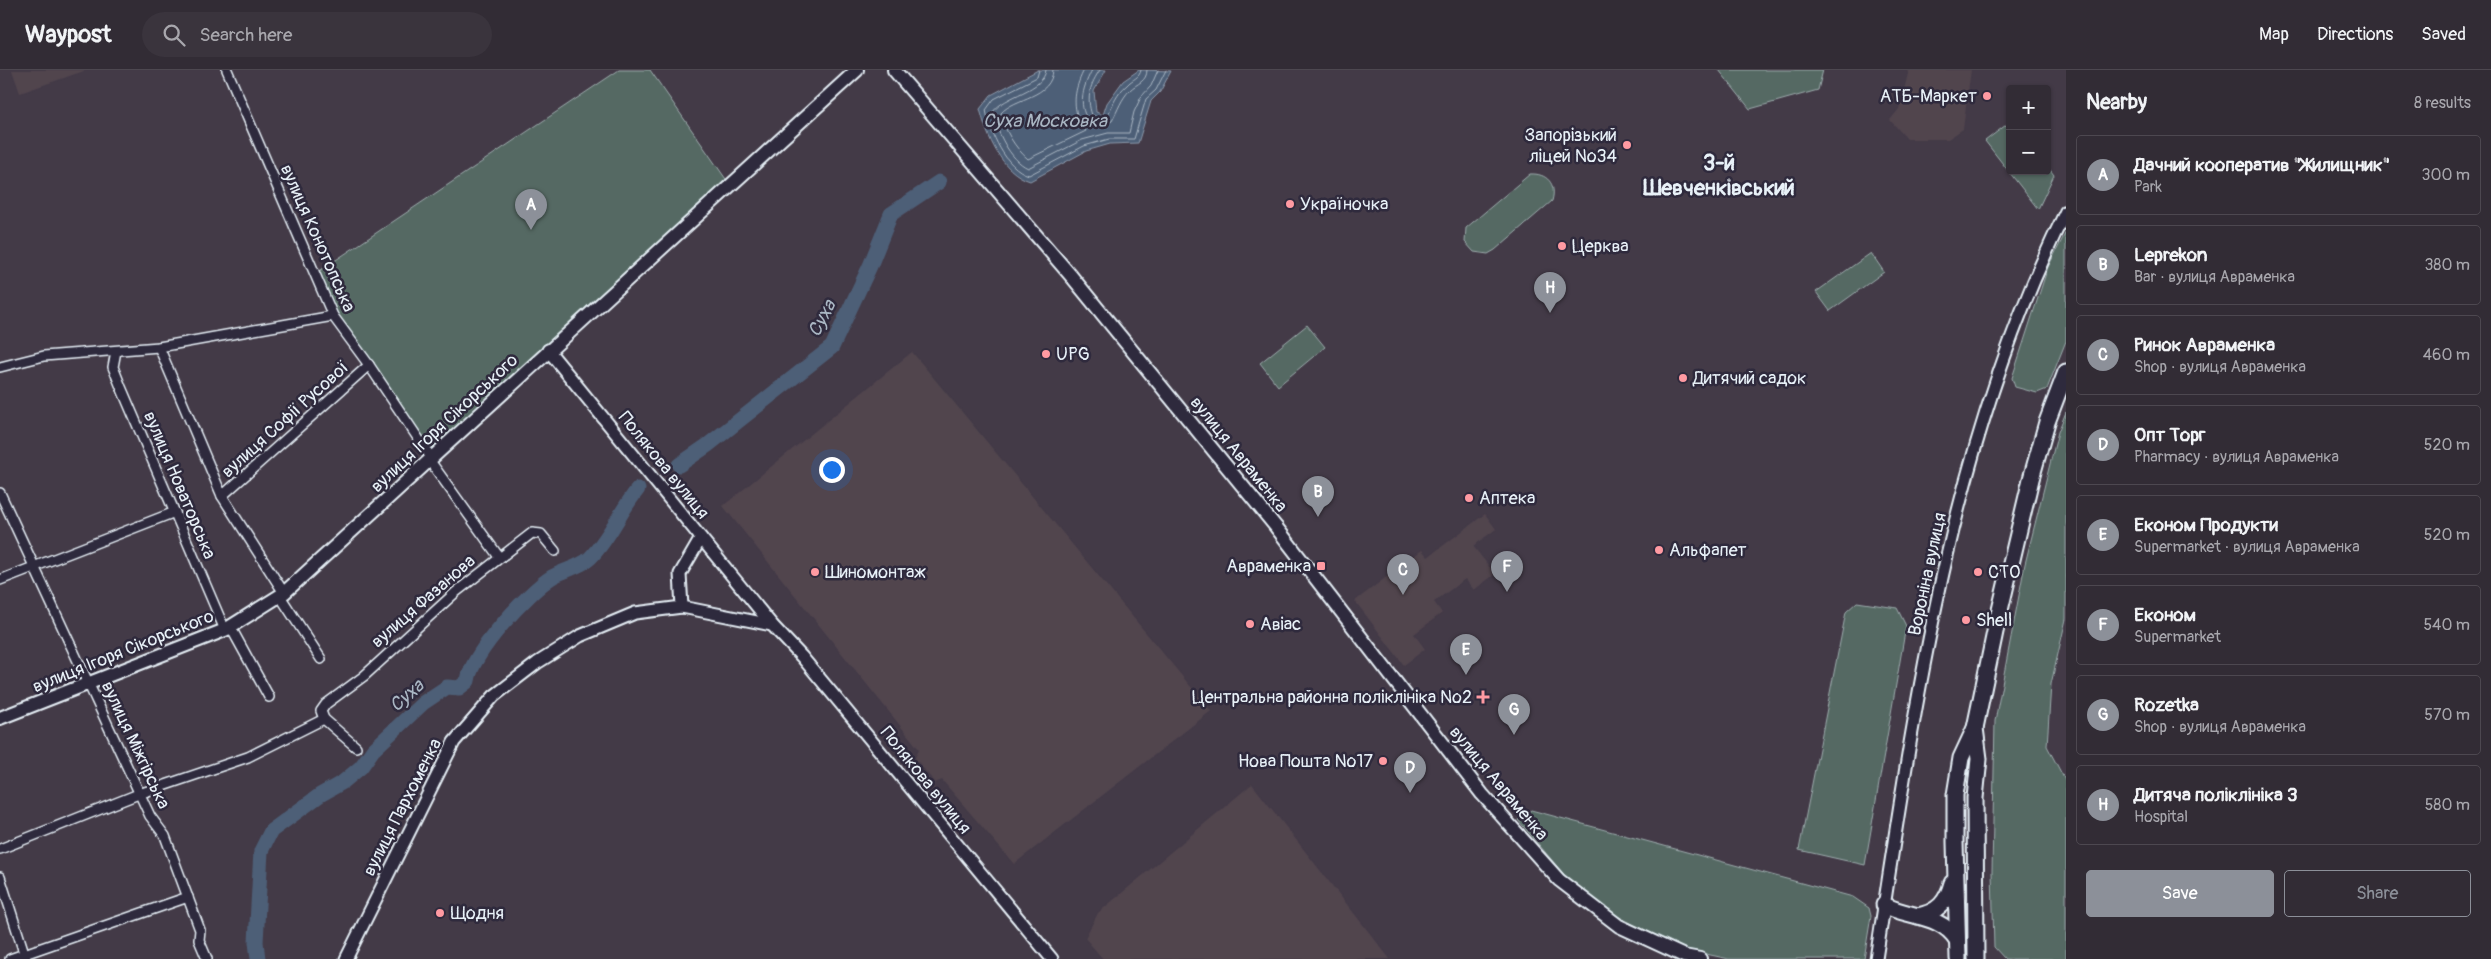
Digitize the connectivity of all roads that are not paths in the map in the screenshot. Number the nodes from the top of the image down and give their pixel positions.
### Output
1 (227, 70) edge
2 (857, 70) edge
3 (894, 70) edge
4 (2066, 211) edge
5 (333, 316) junction
6 (159, 347) junction
7 (548, 350) junction
8 (116, 351) junction
9 (369, 365) junction
10 (0, 367) edge
11 (2066, 372) edge
12 (431, 460) junction
13 (0, 494) edge
14 (222, 496) junction
15 (174, 512) junction
16 (701, 538) junction
17 (555, 552) dead end
18 (499, 557) junction
19 (32, 566) junction
20 (0, 580) edge
21 (282, 594) junction
22 (682, 607) junction
23 (772, 625) junction
24 (228, 628) junction
25 (321, 659) dead end
26 (89, 684) junction
27 (269, 697) dead end
28 (0, 718) edge
29 (324, 719) junction
30 (1975, 728) junction
31 (356, 747) dead end
32 (140, 795) junction
33 (0, 849) edge
34 (1955, 870) junction
35 (0, 878) edge
36 (188, 897) junction
37 (1884, 905) junction
38 (1917, 917) junction
39 (1957, 953) edge
40 (25, 957) edge
41 (10, 959) edge
42 (207, 959) edge
43 (346, 959) edge
44 (1052, 959) edge
45 (1700, 959) edge
46 (1876, 959) edge
47 (1976, 959) edge

1 - 5 street, вулиця Конотопська
2 - 7 main road, вулиця Ігоря Сікорського
3 - 45 main road, вулиця Авраменка
4 - 37 street, Вороніна вулиця
5 - 6 street
5 - 9 street, вулиця Конотопська
6 - 8 street
6 - 14 street, вулиця Новаторська
7 - 12 main road, вулиця Ігоря Сікорського
7 - 16 street, Полякова вулиця
8 - 10 street
8 - 15 street, вулиця Новаторська
9 - 12 street, вулиця Конотопська
9 - 14 street, вулиця Софії Русової
11 - 30 highway
12 - 18 street, вулиця Конотопська
12 - 21 main road, вулиця Ігоря Сікорського
13 - 19 street, вулиця Міжгірська
14 - 21 street, вулиця Новаторська
15 - 19 street
15 - 24 street, вулиця Новаторська
16 - 22 street
16 - 23 street, Полякова вулиця
17 - 18 street, вулиця Фазанова
18 - 29 street, вулиця Фазанова
19 - 20 street
19 - 26 street, вулиця Міжгірська
21 - 24 main road, вулиця Ігоря Сікорського
21 - 25 street, вулиця Новаторська
22 - 23 street
22 - 43 street, вулиця Пархоменка
23 - 44 street, Полякова вулиця
24 - 26 main road, вулиця Ігоря Сікорського
24 - 27 street, вулиця Новаторська
26 - 28 main road, вулиця Ігоря Сікорського
26 - 32 street, вулиця Міжгірська
29 - 31 street
29 - 32 street
30 - 34 highway
30 - 47 highway
32 - 33 street
32 - 36 street, вулиця Міжгірська
34 - 38 highway
34 - 39 highway
35 - 40 street
36 - 40 street
36 - 42 street, вулиця Міжгірська
37 - 38 highway
37 - 46 street, Вороніна вулиця
38 - 39 highway
40 - 41 street

